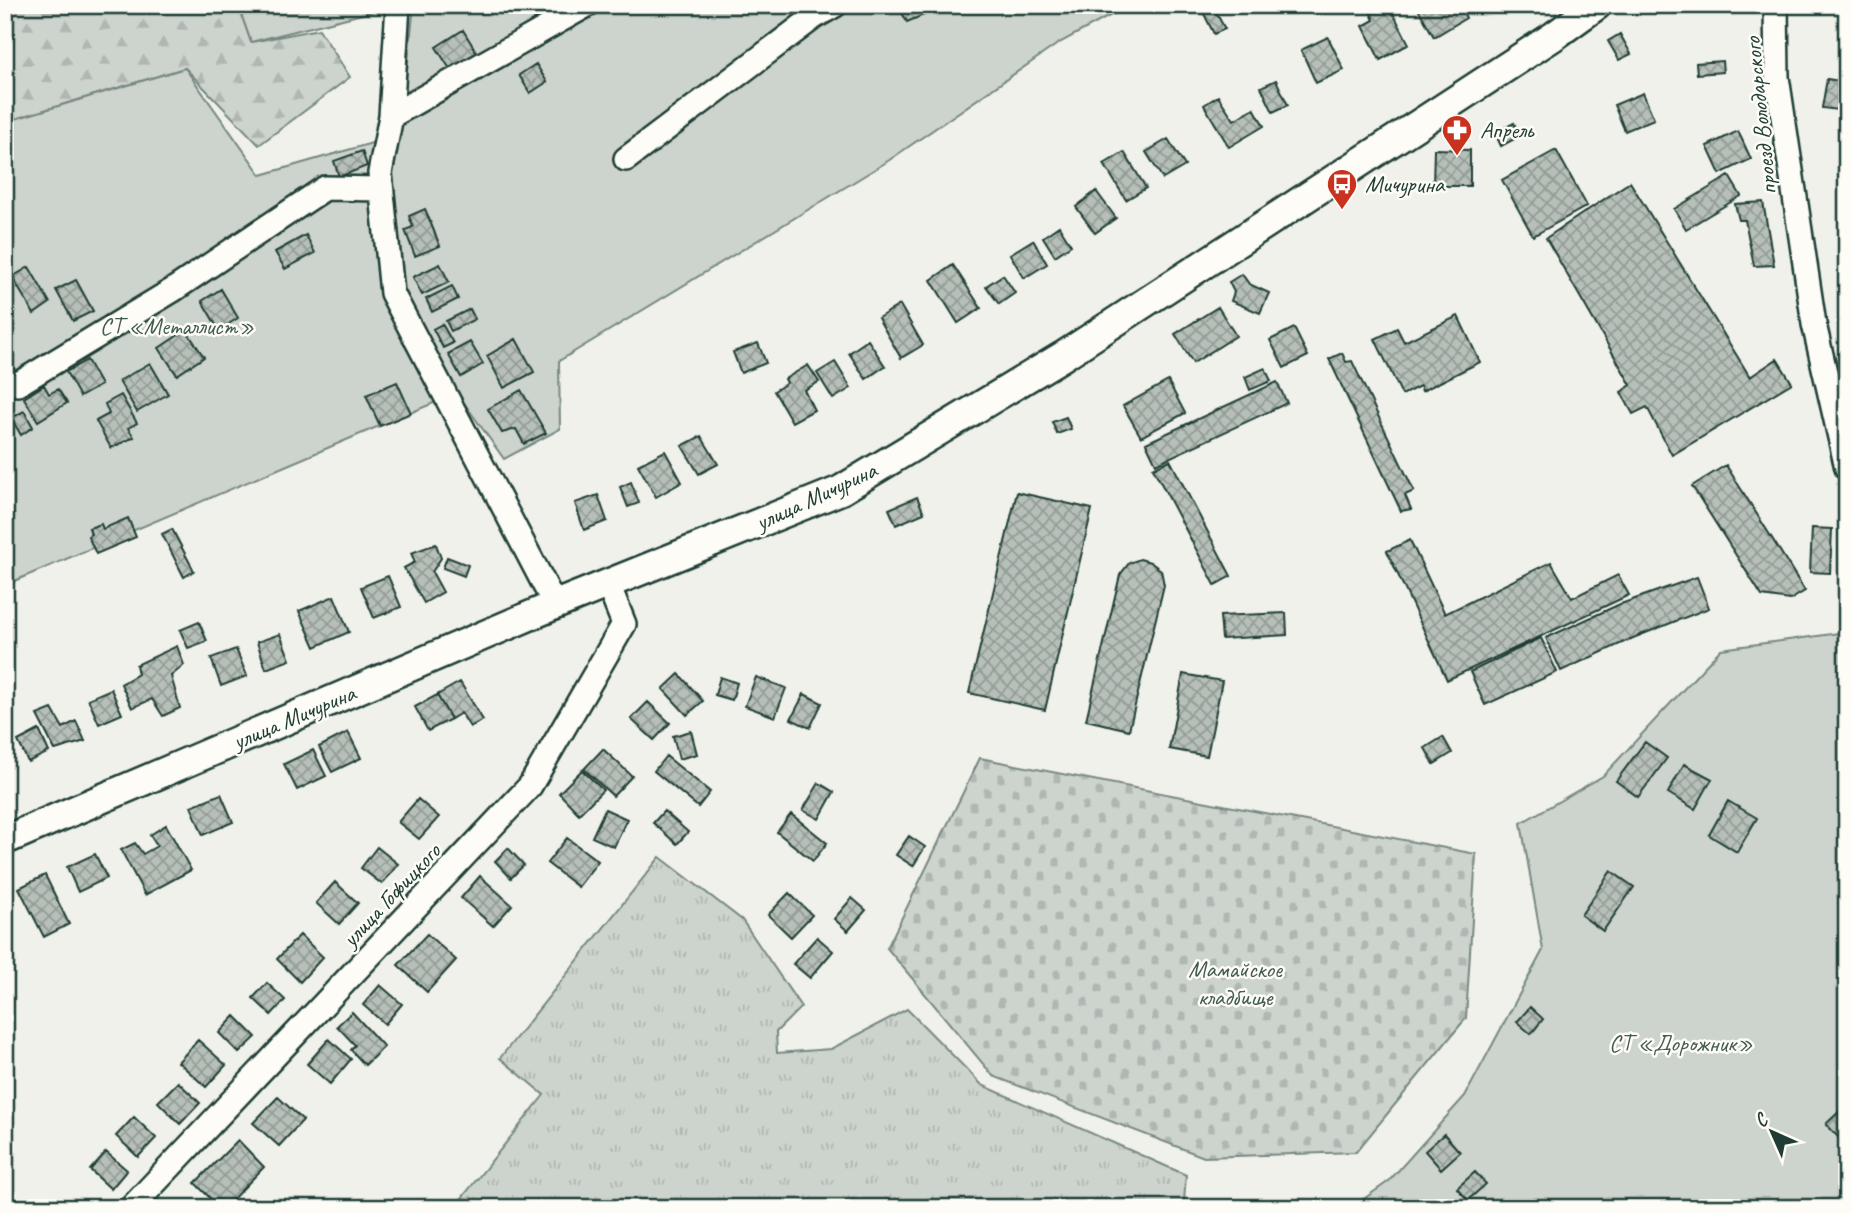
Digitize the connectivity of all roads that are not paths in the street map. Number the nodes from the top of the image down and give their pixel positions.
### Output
1 (398, 5) edge
2 (587, 5) edge
3 (835, 5) edge
4 (1597, 5) edge
5 (1776, 5) edge
6 (391, 116) junction
7 (626, 159) dead end
8 (381, 189) junction
9 (18, 384) dead end
10 (1847, 468) edge
11 (608, 584) junction
12 (555, 605) junction
13 (5, 840) edge
14 (131, 1208) edge

1 - 6 street
2 - 6 street
3 - 7 street
4 - 11 street, улица Мичурина
5 - 10 street, проезд Володарского
6 - 8 street
8 - 9 street
8 - 12 street
11 - 12 street, улица Мичурина
11 - 14 street, улица Гофицкого
12 - 13 street, улица Мичурина

